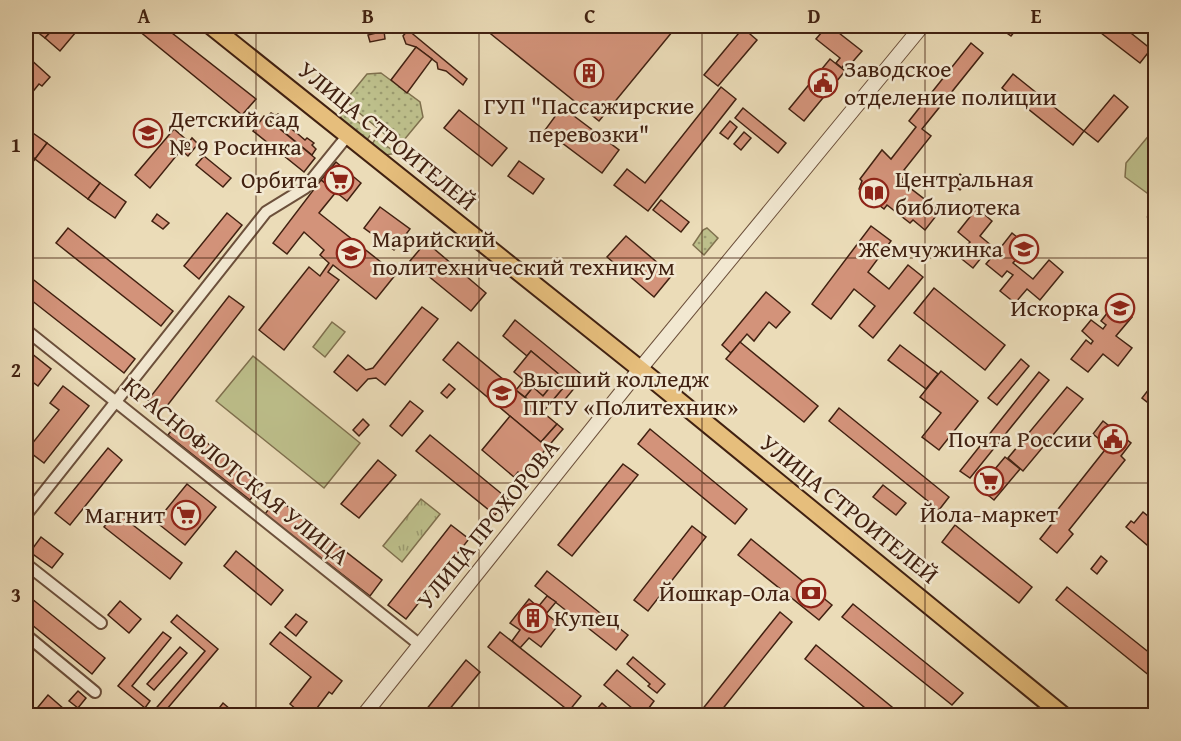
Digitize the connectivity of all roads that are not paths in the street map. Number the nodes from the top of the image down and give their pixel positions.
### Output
1 (211, 26) edge
2 (922, 26) edge
3 (348, 135) junction
4 (26, 330) edge
5 (640, 369) junction
6 (115, 402) junction
7 (26, 515) edge
8 (26, 564) edge
9 (101, 623) dead end
10 (26, 635) edge
11 (420, 645) junction
12 (95, 692) dead end
13 (363, 716) edge
14 (1064, 716) edge

1 - 3 main road, УЛИЦА СТРОИТЕЛЕЙ
2 - 5 street, УЛИЦА ПРОХОРОВА
3 - 5 main road, УЛИЦА СТРОИТЕЛЕЙ
3 - 6 street
4 - 6 street, КРАСНОФЛОТСКАЯ УЛИЦА
5 - 11 street, УЛИЦА ПРОХОРОВА
5 - 14 main road, УЛИЦА СТРОИТЕЛЕЙ
6 - 7 street
6 - 11 street, КРАСНОФЛОТСКАЯ УЛИЦА
8 - 9 street
10 - 12 street
11 - 13 street, УЛИЦА ПРОХОРОВА

